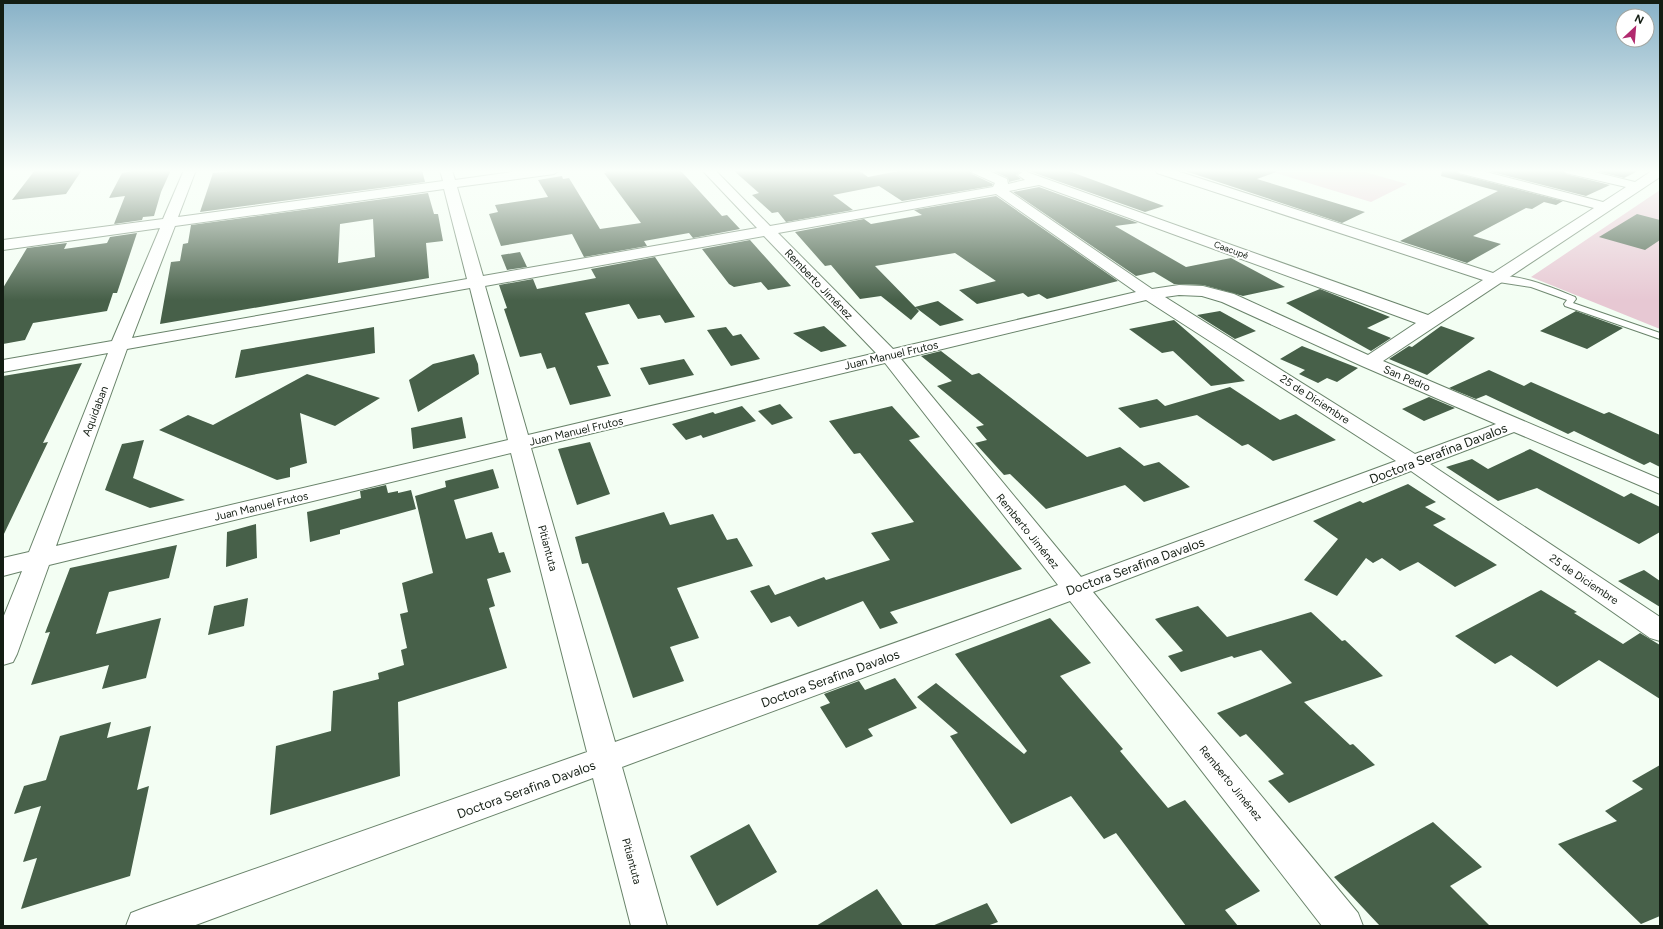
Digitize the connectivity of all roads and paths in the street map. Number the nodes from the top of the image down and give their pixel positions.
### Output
1 (172, 213) edge
2 (228, 213) edge
3 (458, 213) edge
4 (750, 213) edge
5 (866, 213) edge
6 (1032, 213) edge
7 (1128, 213) edge
8 (1294, 213) edge
9 (1595, 213) edge
10 (168, 223) junction
11 (767, 231) junction
12 (3, 245) edge
13 (1495, 279) junction
14 (476, 281) junction
15 (1150, 294) junction
16 (1430, 322) junction
17 (1660, 336) edge
18 (119, 347) junction
19 (889, 356) junction
20 (1369, 362) junction
21 (3, 366) edge
22 (1515, 424) junction
23 (519, 444) junction
24 (1413, 462) junction
25 (1660, 487) edge
26 (39, 559) junction
27 (3, 567) edge
28 (1075, 589) junction
29 (1660, 630) edge
30 (3, 654) edge
31 (605, 760) junction
32 (144, 926) edge
33 (649, 926) edge
34 (1345, 926) edge

1 - 10 street, Aquidaban
2 - 10 street
3 - 14 street, Pitiantuta
4 - 11 street, Remberto Jiménez
5 - 11 street
6 - 15 street, 25 de Diciembre
7 - 16 street, Caacupé
8 - 13 street
9 - 13 street
10 - 12 street
10 - 18 street, Aquidaban
11 - 14 street
11 - 19 street, Remberto Jiménez
13 - 16 street
13 - 17 lane
14 - 18 street
14 - 23 street, Pitiantuta
15 - 19 street, Juan Manuel Frutos
15 - 20 street, San Pedro
15 - 24 street, 25 de Diciembre
16 - 20 street
18 - 21 street
18 - 26 street, Aquidaban
19 - 23 street, Juan Manuel Frutos
19 - 28 street, Remberto Jiménez
20 - 22 street, San Pedro
22 - 24 street, Doctora Serafina Davalos
22 - 25 street, San Pedro
23 - 26 street, Juan Manuel Frutos
23 - 31 street, Pitiantuta
24 - 28 street, Doctora Serafina Davalos
24 - 29 street, 25 de Diciembre
26 - 27 street, Juan Manuel Frutos
26 - 30 street, Aquidaban
28 - 31 street, Doctora Serafina Davalos
28 - 34 street, Remberto Jiménez
31 - 32 street, Doctora Serafina Davalos
31 - 33 street, Pitiantuta

